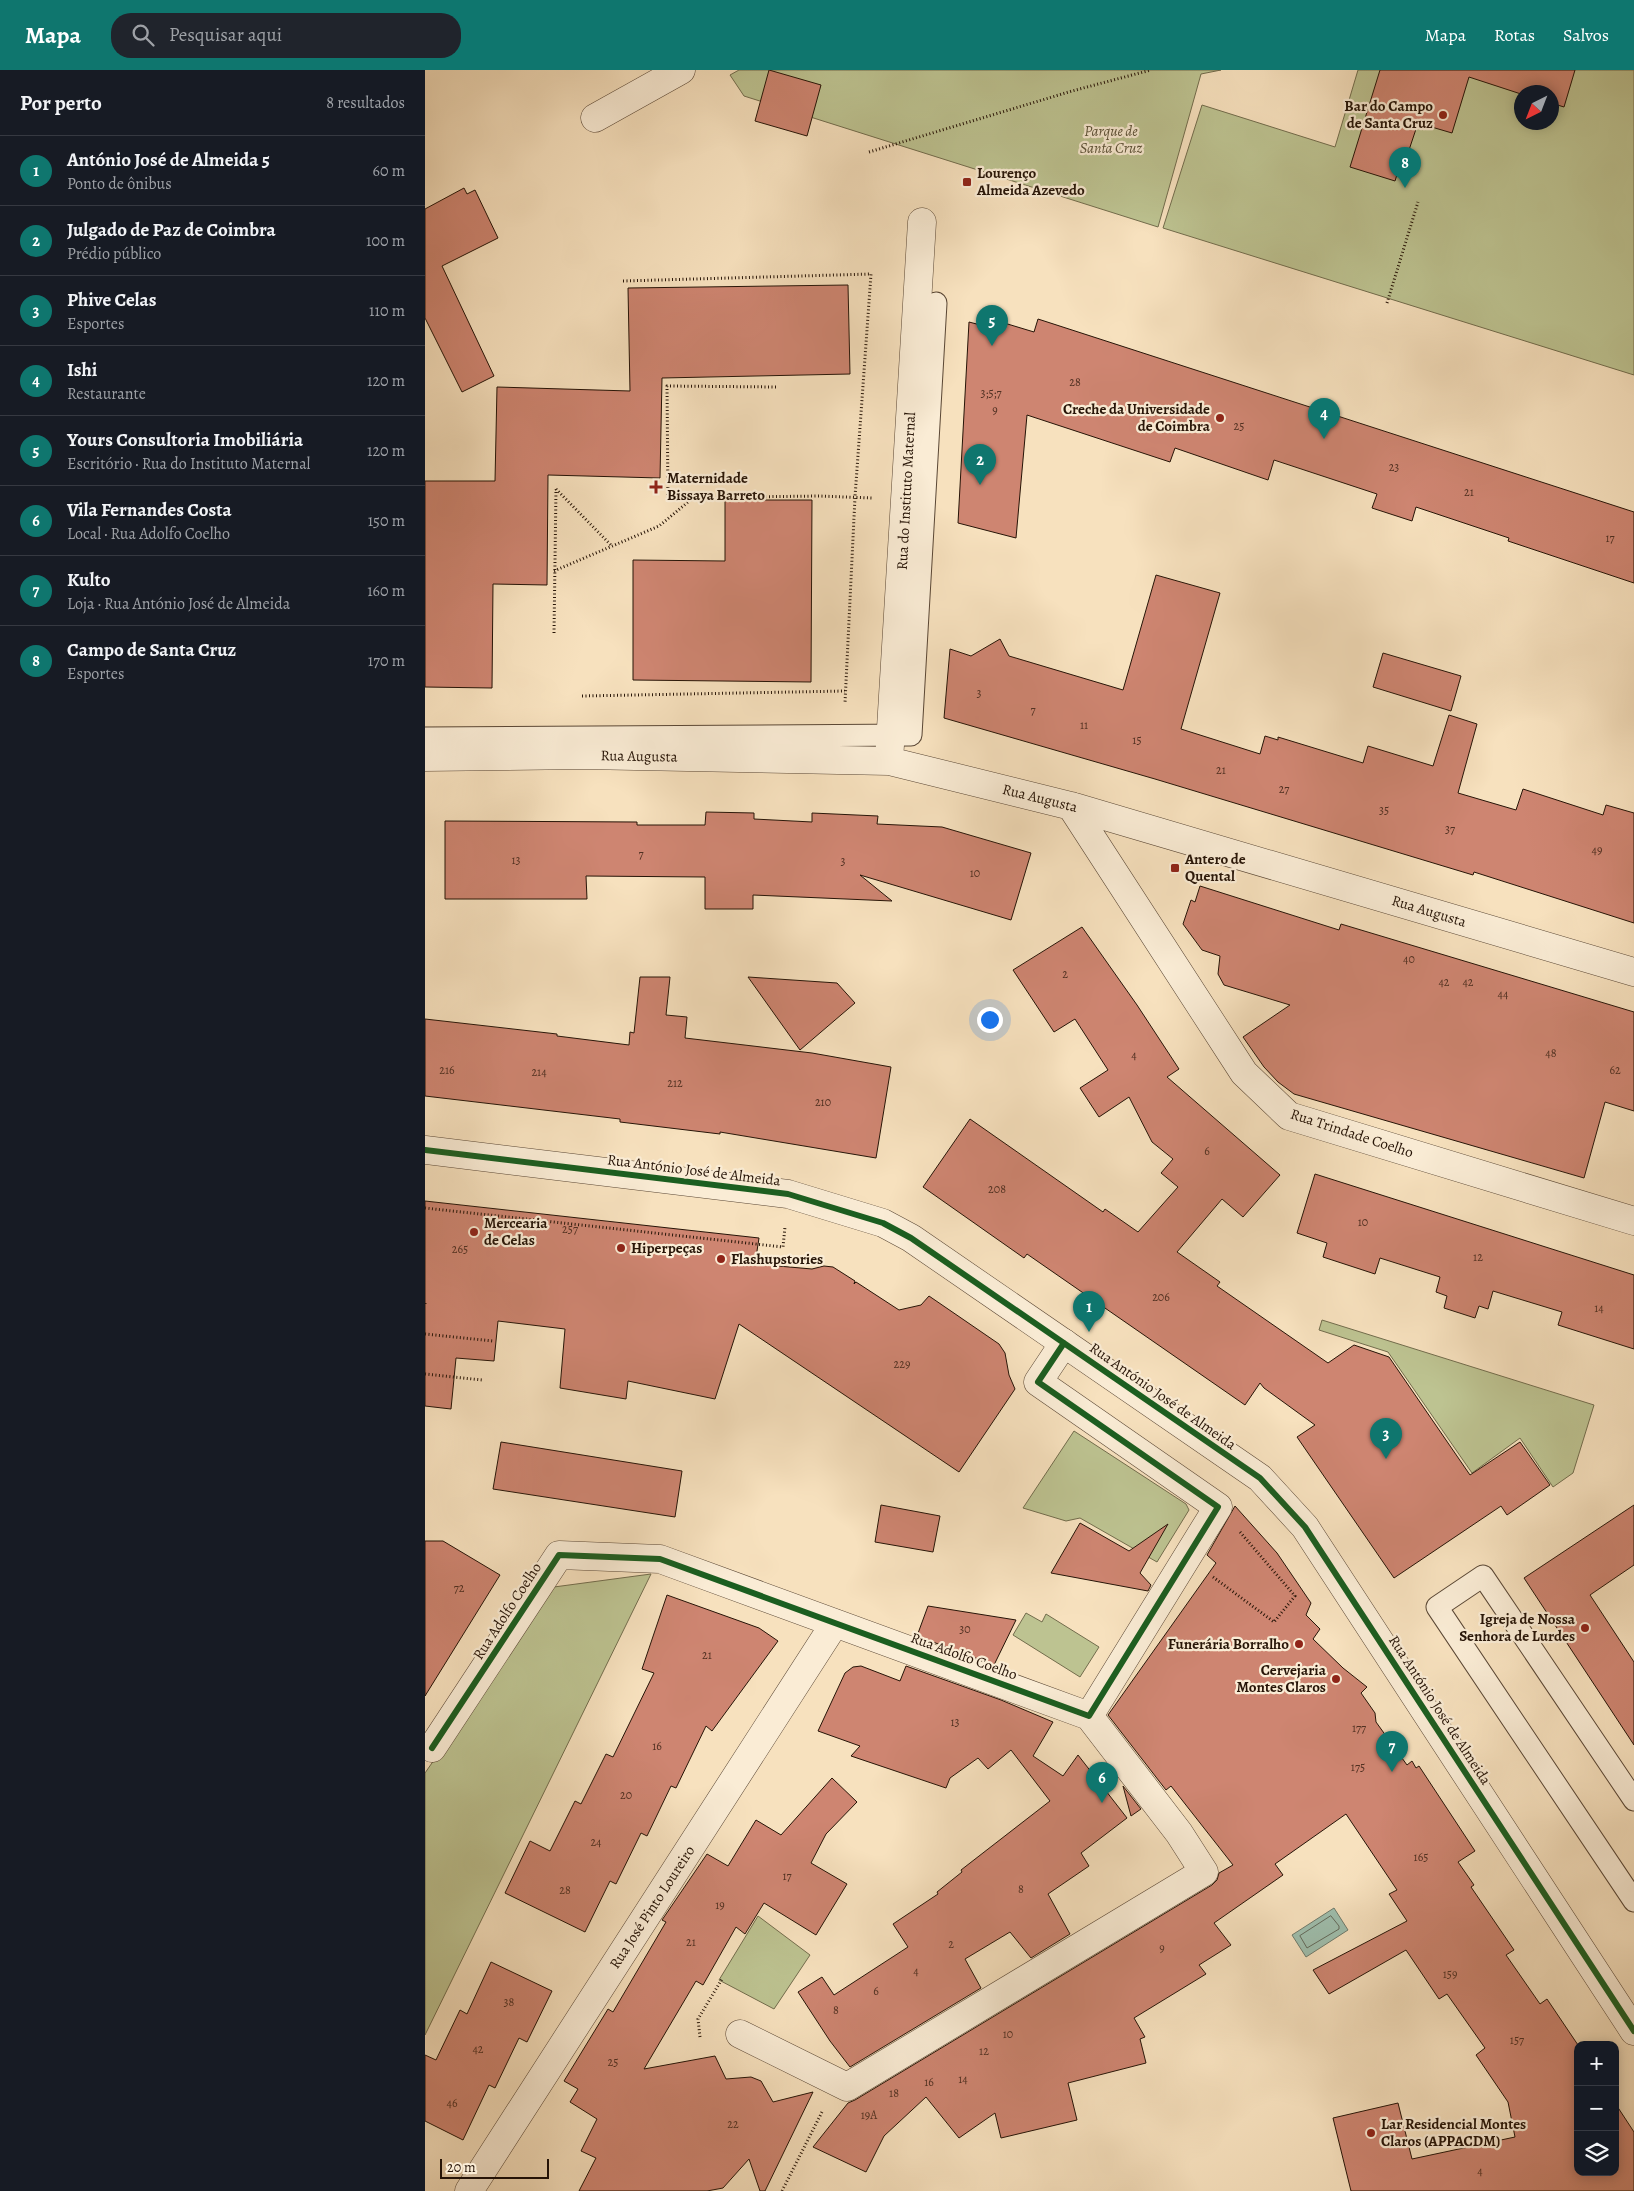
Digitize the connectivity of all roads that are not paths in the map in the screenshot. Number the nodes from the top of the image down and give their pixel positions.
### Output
1 (681, 70) edge
2 (595, 118) dead end
3 (923, 222) dead end
4 (935, 303) dead end
5 (425, 738) edge
6 (890, 748) junction
7 (425, 757) edge
8 (1071, 806) junction
9 (1634, 972) edge
10 (425, 1150) edge
11 (1634, 1221) edge
12 (1064, 1343) junction
13 (835, 1623) junction
14 (1089, 1716) junction
15 (432, 1748) dead end
16 (1634, 1800) edge
17 (1634, 1901) edge
18 (1627, 2003) edge
19 (1634, 2031) edge
20 (740, 2034) dead end
21 (469, 2191) edge

1 - 2 street
3 - 6 street, Rua do Instituto Maternal
4 - 6 lane
5 - 6 lane
6 - 7 street, Rua Augusta
6 - 8 street, Rua Augusta
8 - 9 street, Rua Augusta
8 - 11 street, Rua Trindade Coelho
10 - 12 street, Rua António José de Almeida
12 - 14 street
12 - 18 street, Rua António José de Almeida
13 - 14 street, Rua Adolfo Coelho
13 - 15 street, Rua Adolfo Coelho
13 - 21 street, Rua José Pinto Loureiro
14 - 20 street
16 - 17 lane
18 - 19 street, Rua António José de Almeida

